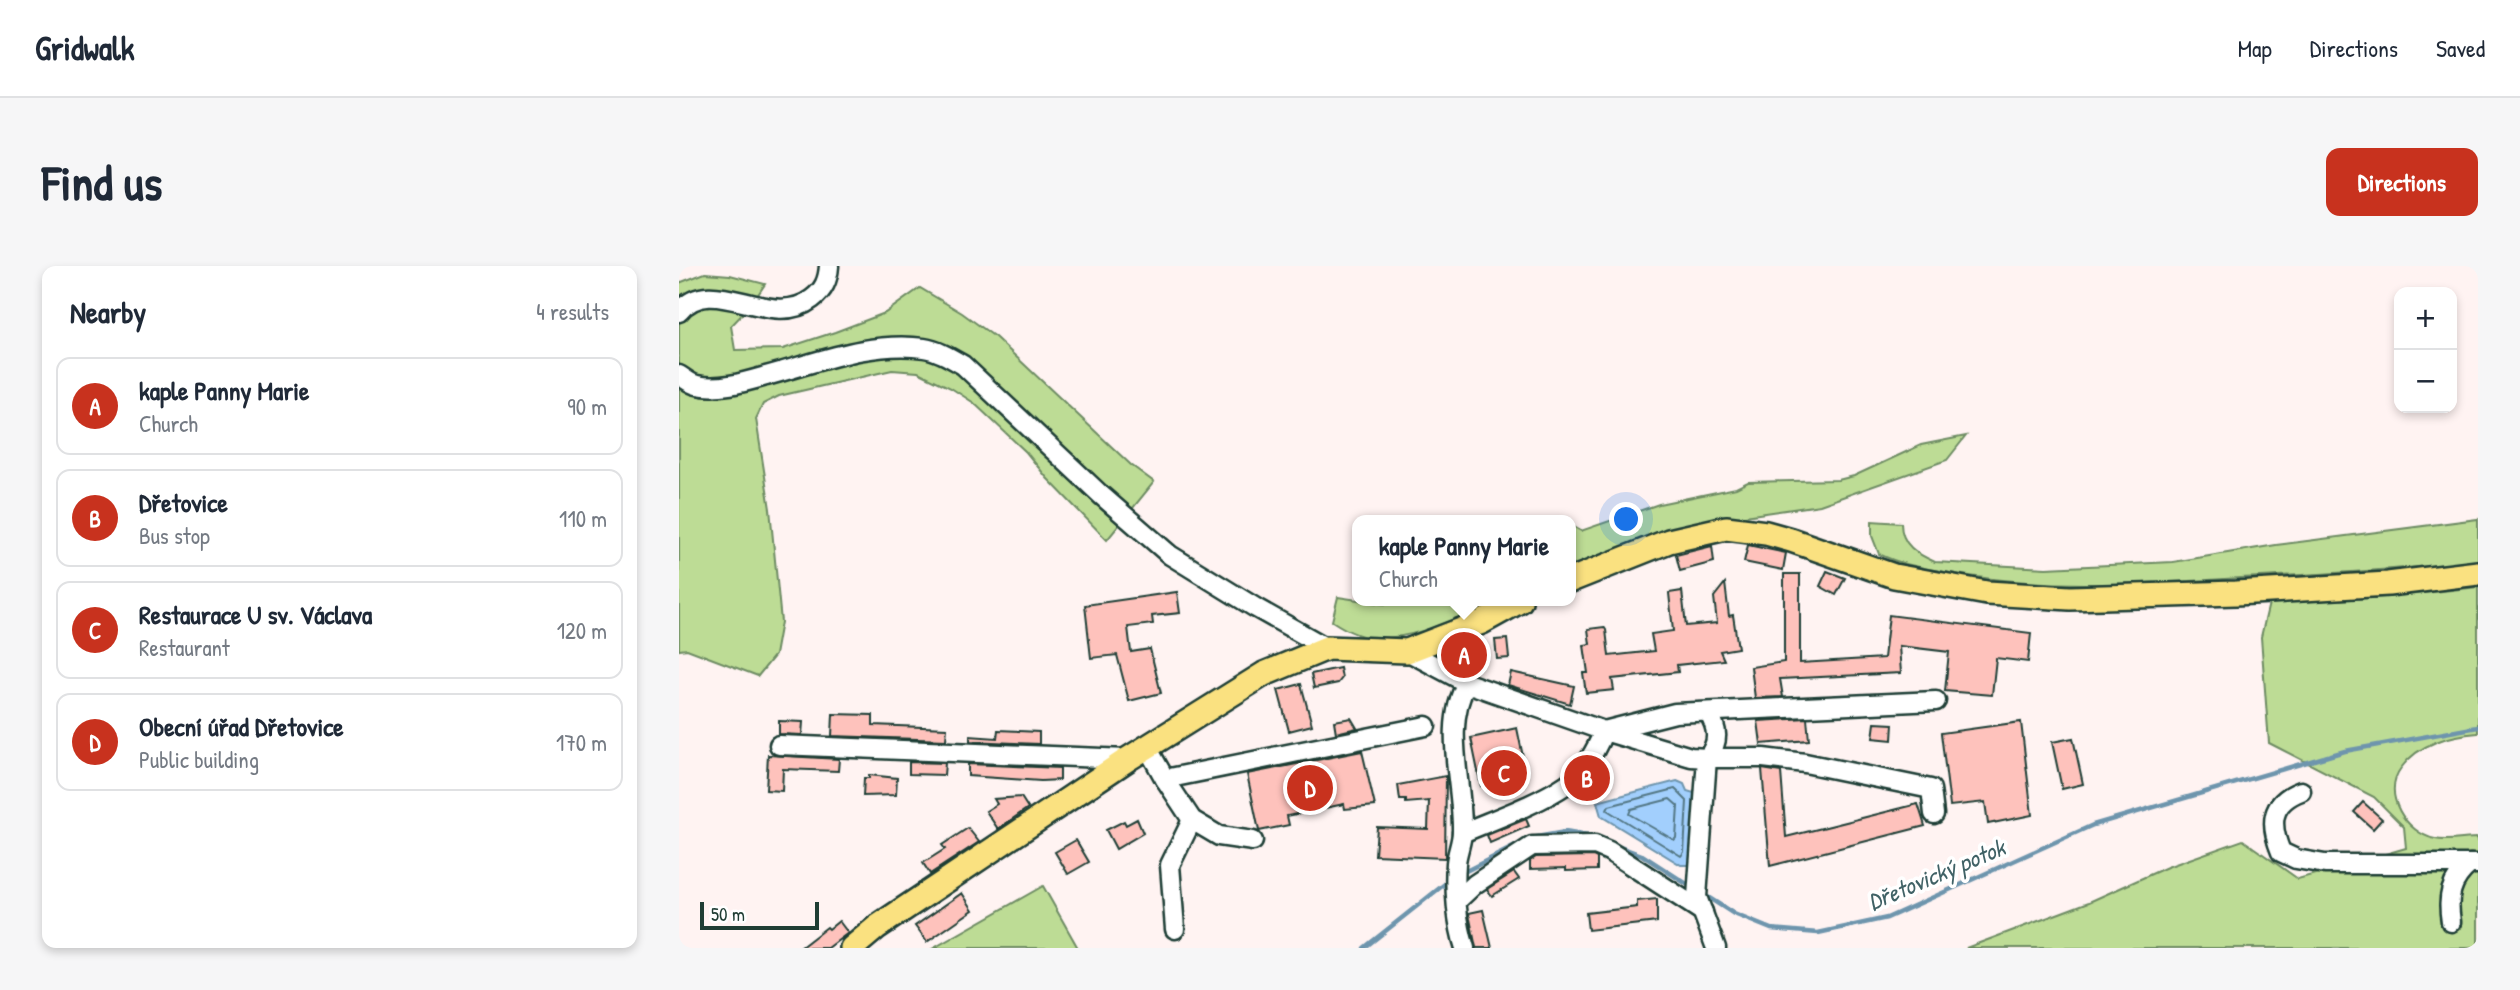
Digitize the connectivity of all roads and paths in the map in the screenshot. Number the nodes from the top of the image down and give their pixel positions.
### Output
1 (829, 266) edge
2 (679, 312) edge
3 (679, 374) edge
4 (2478, 573) edge
5 (1576, 578) edge
6 (1511, 606) edge
7 (1327, 648) junction
8 (1408, 651) junction
9 (1467, 683) junction
10 (1936, 701) dead end
11 (1708, 712) junction
12 (1426, 726) dead end
13 (1604, 731) junction
14 (779, 745) dead end
15 (1138, 753) junction
16 (1707, 758) junction
17 (1165, 779) junction
18 (2301, 792) dead end
19 (1934, 814) dead end
20 (1192, 820) junction
21 (1462, 833) junction
22 (1253, 841) dead end
23 (2474, 864) edge
24 (1457, 893) junction
25 (1703, 912) junction
26 (2451, 922) dead end
27 (1175, 929) dead end
28 (852, 948) edge
29 (1465, 948) edge
30 (1716, 948) edge

1 - 2 street
3 - 7 street
4 - 5 main road
6 - 8 main road
7 - 8 main road
7 - 15 main road
8 - 9 street
9 - 13 street
9 - 21 street
10 - 11 street
11 - 13 street
11 - 16 street
12 - 17 street
13 - 16 street
13 - 21 street
14 - 15 street
15 - 17 street
15 - 28 main road
16 - 19 street
16 - 25 street
17 - 20 street
18 - 23 street
20 - 22 street
20 - 27 street
21 - 24 street
23 - 26 street
24 - 25 street
24 - 29 street
25 - 30 street

